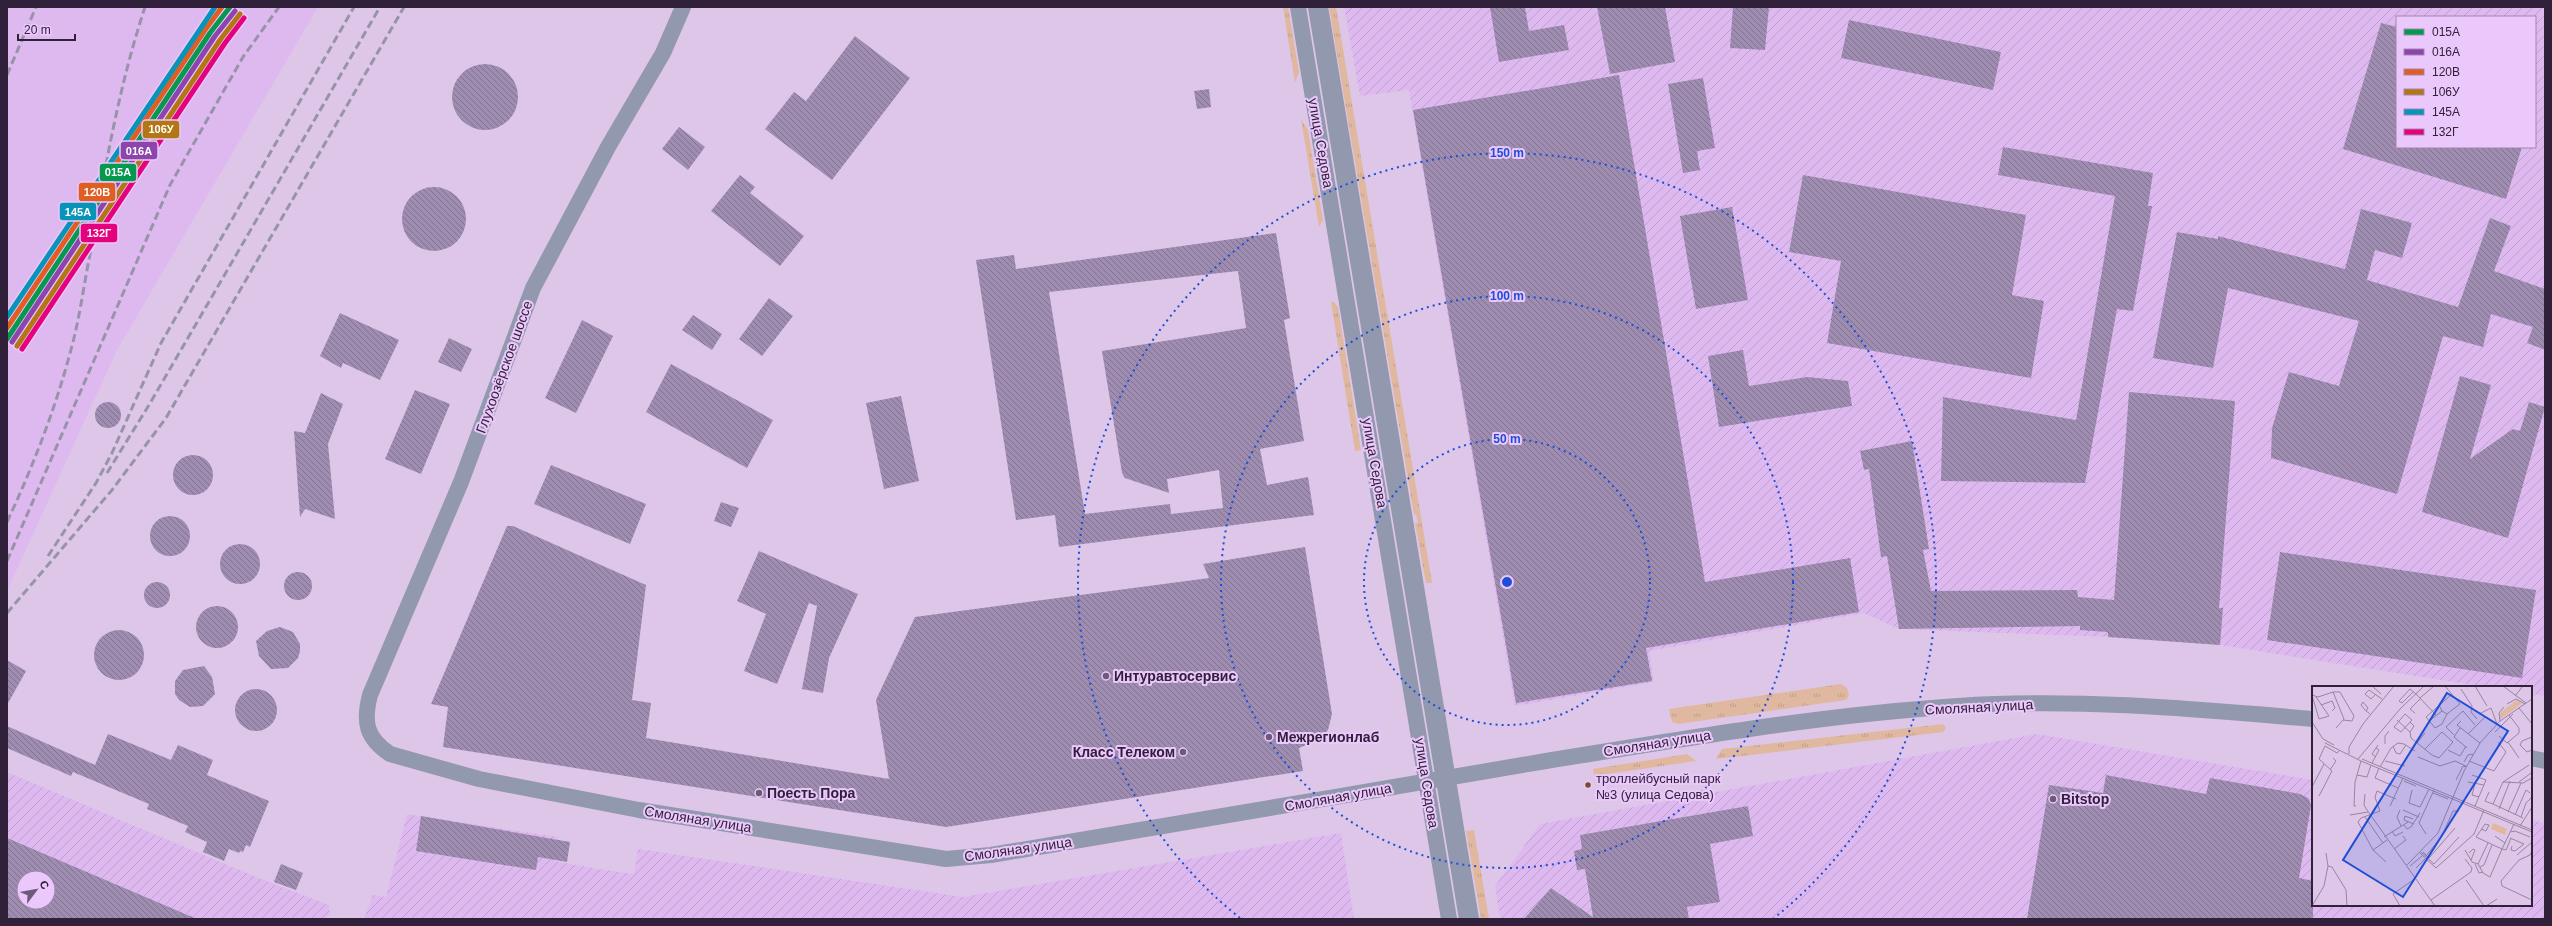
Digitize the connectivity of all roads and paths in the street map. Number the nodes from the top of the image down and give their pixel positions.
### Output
1 (683, 7) edge
2 (1298, 7) edge
3 (1318, 7) edge
4 (2312, 719) edge
5 (376, 741) joint
6 (2532, 758) edge
7 (2545, 761) edge
8 (1446, 778) junction
9 (1426, 781) junction
10 (1449, 919) edge
11 (1470, 919) edge

1 - 5 street, Глухоозёрское шоссе
2 - 9 street, улица Седова
3 - 8 street, улица Седова
4 - 8 street, Смоляная улица
5 - 9 street, Смоляная улица
6 - 7 street
8 - 9 street, Смоляная улица
8 - 11 street, улица Седова
9 - 10 street, улица Седова

